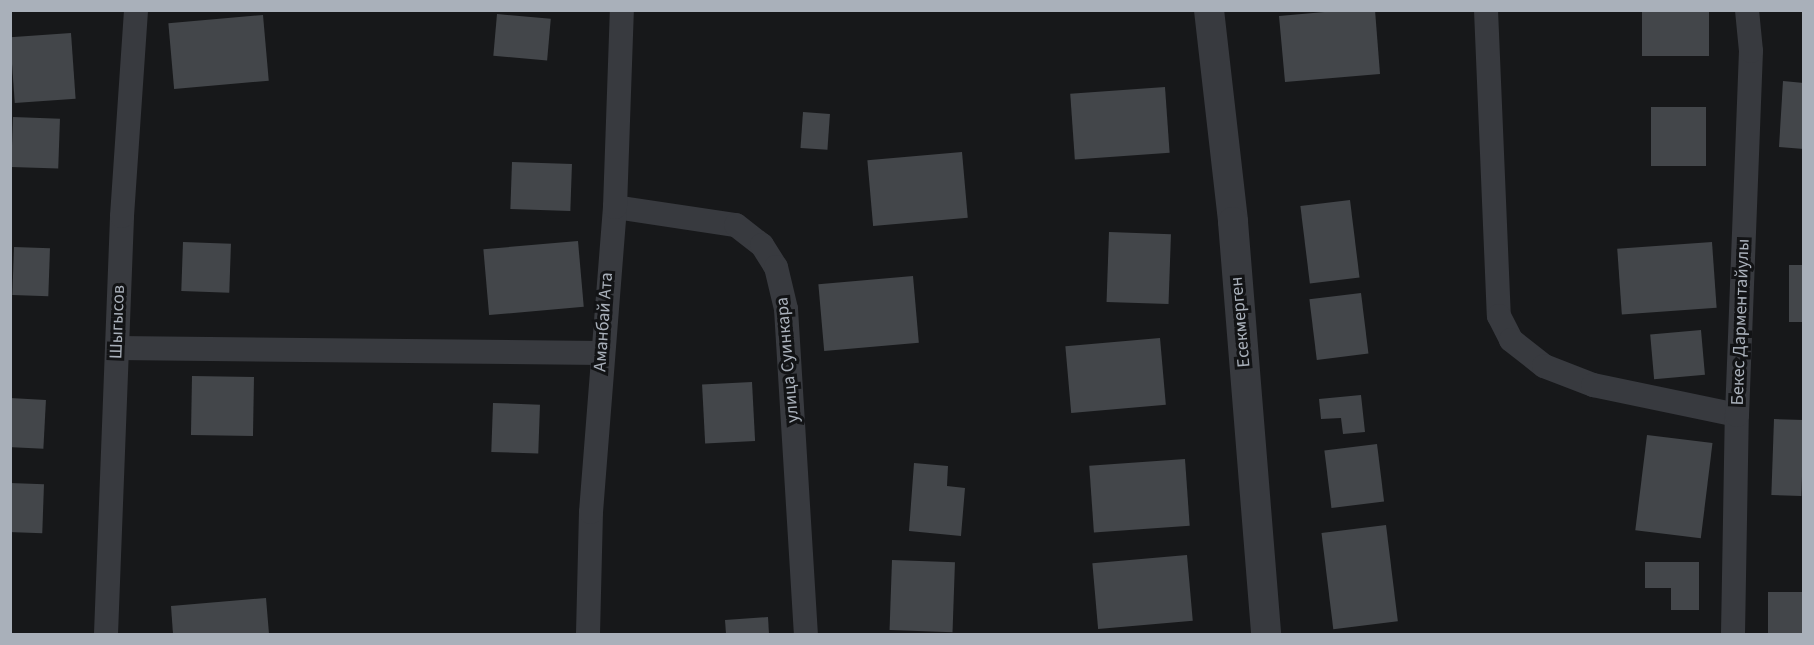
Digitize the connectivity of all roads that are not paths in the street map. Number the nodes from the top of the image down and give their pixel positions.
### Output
1 (136, 10) edge
2 (622, 10) edge
3 (1209, 10) edge
4 (1486, 10) edge
5 (1747, 10) edge
6 (615, 207) junction
7 (117, 348) junction
8 (602, 352) junction
9 (1737, 415) junction
10 (106, 634) edge
11 (588, 634) edge
12 (806, 634) edge
13 (1266, 634) edge
14 (1733, 634) edge

1 - 7 street, Шыгысов
2 - 6 street, Аманбай Ата
3 - 13 street, Eсекмерген
4 - 9 street
5 - 9 street, Бекес Дарментайулы
6 - 8 street, Аманбай Ата
6 - 12 street, улица Суинкара
7 - 8 street
7 - 10 street, Шыгысов
8 - 11 street, Аманбай Ата
9 - 14 street, Бекес Дарментайулы

